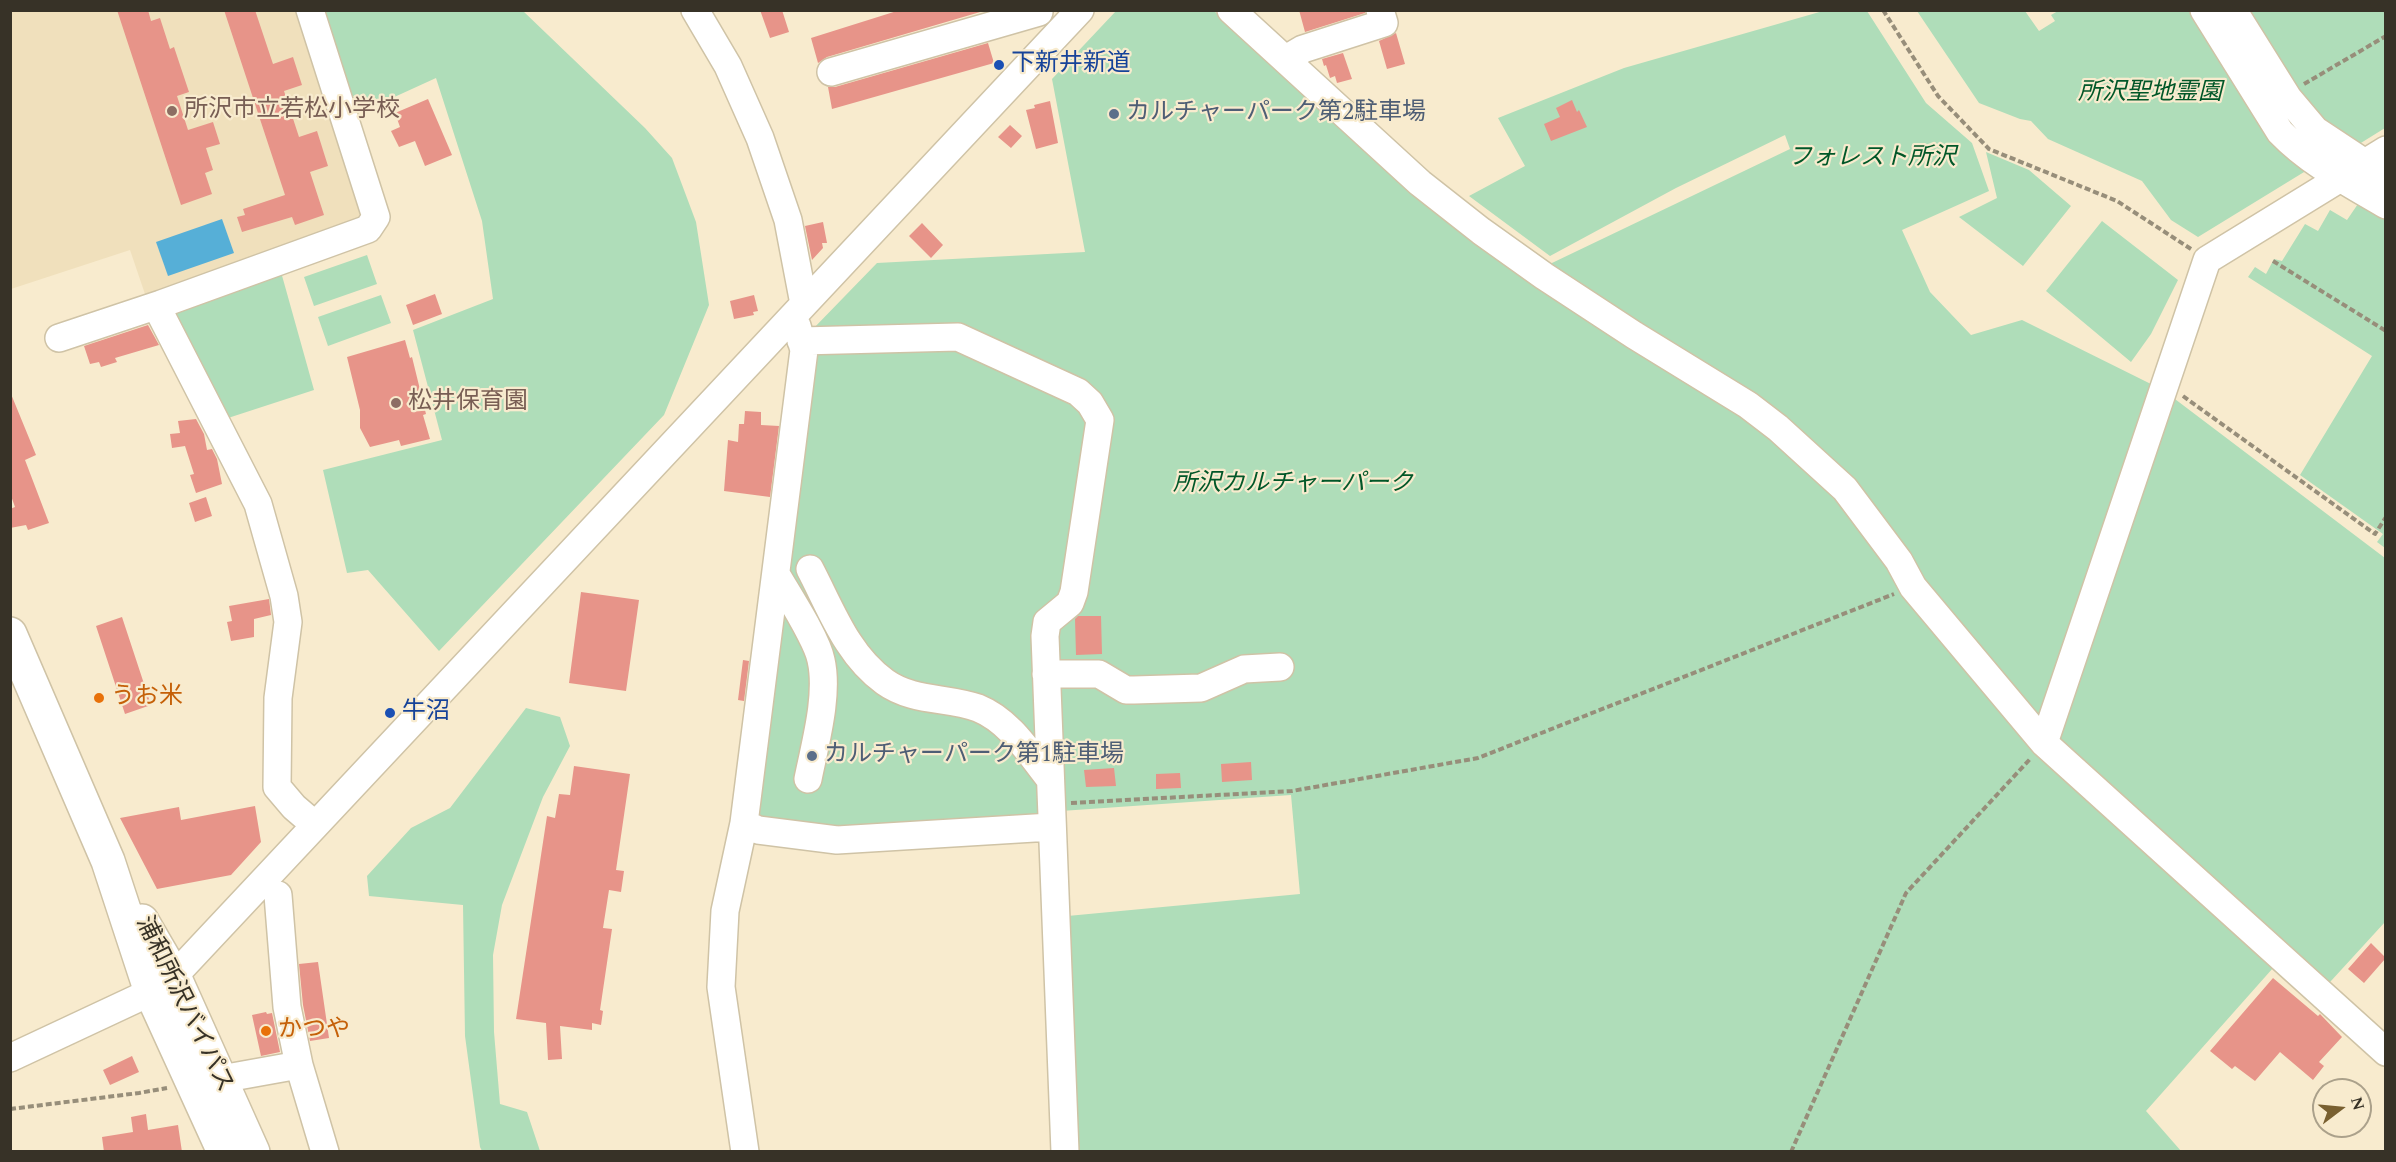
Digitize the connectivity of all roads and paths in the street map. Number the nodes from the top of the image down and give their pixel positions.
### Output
1 (310, 10) edge
2 (695, 10) edge
3 (1080, 10) edge
4 (1231, 10) edge
5 (1380, 10) edge
6 (1883, 10) edge
7 (2204, 10) edge
8 (2233, 10) edge
9 (1039, 11) edge
10 (2385, 36) edge
11 (1050, 42) junction
12 (1286, 59) junction
13 (831, 72) dead end
14 (2286, 95) junction
15 (2374, 156) edge
16 (2340, 177) junction
17 (2385, 177) edge
18 (2385, 206) edge
19 (2207, 260) junction
20 (2273, 261) dead end
21 (161, 304) junction
22 (800, 320) junction
23 (2385, 331) edge
24 (58, 338) dead end
25 (2165, 383) junction
26 (2385, 517) edge
27 (810, 569) dead end
28 (776, 574) junction
29 (1913, 587) junction
30 (10, 634) edge
31 (1280, 667) dead end
32 (1046, 674) junction
33 (2044, 743) junction
34 (808, 779) dead end
35 (1050, 803) junction
36 (744, 823) junction
37 (315, 825) junction
38 (278, 895) dead end
39 (162, 984) junction
40 (2385, 1052) edge
41 (10, 1058) edge
42 (299, 1065) junction
43 (206, 1081) junction
44 (10, 1109) edge
45 (224, 1152) edge
46 (253, 1152) edge
47 (325, 1152) edge
48 (745, 1152) edge
49 (1065, 1152) edge
50 (1791, 1152) edge

1 - 21 street
2 - 22 street
3 - 11 street
4 - 12 street
5 - 12 street
6 - 19 path
7 - 16 street
8 - 14 street
9 - 11 street
9 - 13 street
10 - 14 path
11 - 22 street
12 - 29 street
14 - 15 street
15 - 16 street
15 - 17 street
16 - 18 street
16 - 19 street
19 - 25 street
20 - 23 path
21 - 24 street
21 - 37 street
22 - 28 street
22 - 32 street
22 - 37 street
25 - 26 path
25 - 33 street
27 - 35 street
28 - 34 street
28 - 36 street
29 - 33 street
29 - 35 path
30 - 39 highway, 浦和所沢バイパス
31 - 32 street
32 - 35 street
33 - 40 street
33 - 50 path
35 - 36 street
35 - 49 street
36 - 48 street
37 - 39 street
38 - 42 street
39 - 41 street
39 - 43 highway, 浦和所沢バイパス
42 - 43 street
42 - 47 street
43 - 44 path
43 - 45 highway, 浦和所沢バイパス
43 - 46 highway, 浦和所沢バイパス

